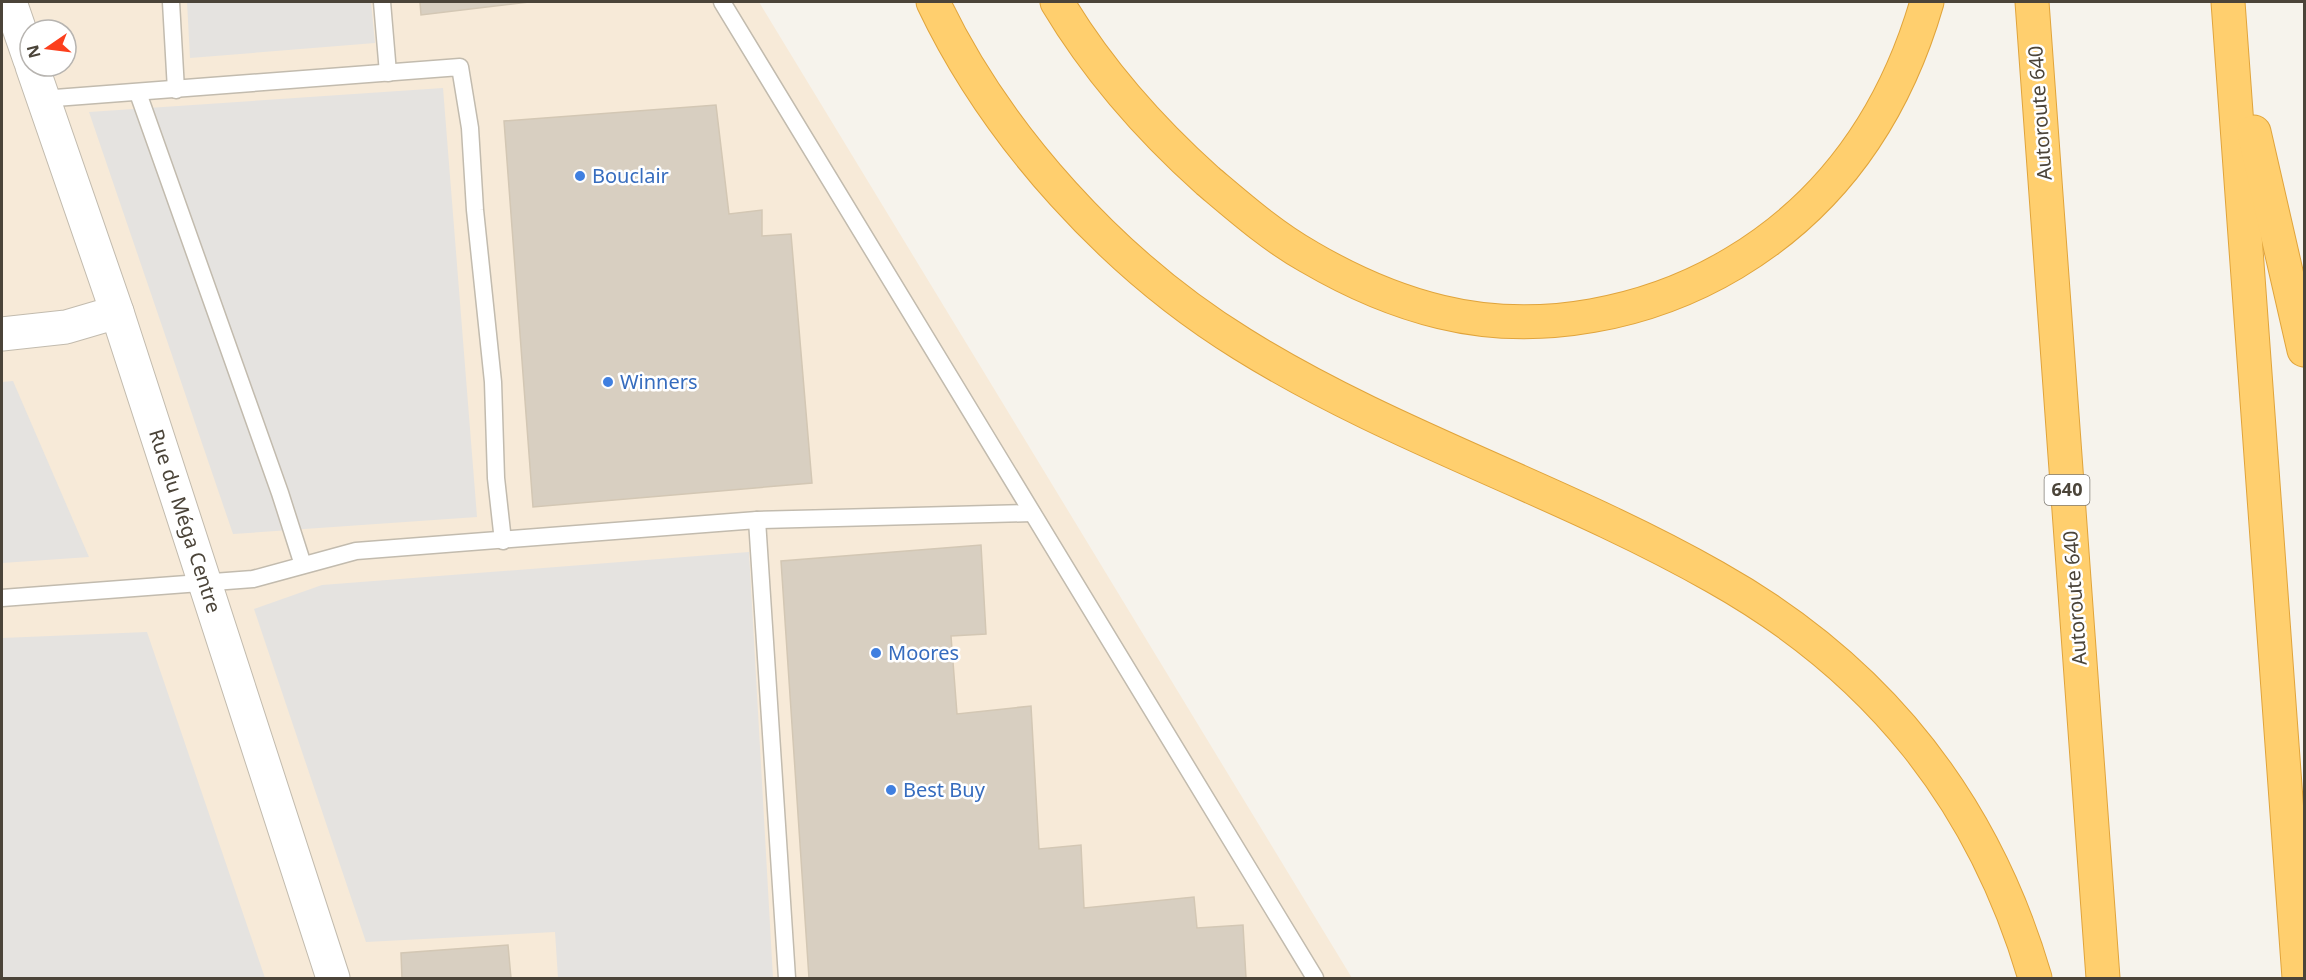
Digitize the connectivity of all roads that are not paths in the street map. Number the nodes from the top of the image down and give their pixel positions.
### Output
1 (10, 2) edge
2 (171, 2) edge
3 (382, 2) edge
4 (722, 2) edge
5 (933, 2) edge
6 (1057, 2) edge
7 (1927, 2) edge
8 (2032, 2) edge
9 (2229, 16) edge
10 (18, 25) edge
11 (388, 73) junction
12 (36, 78) edge
13 (176, 90) junction
14 (138, 93) junction
15 (42, 99) junction
16 (117, 312) junction
17 (2, 334) edge
18 (2304, 350) edge
19 (1032, 513) junction
20 (757, 520) junction
21 (503, 541) junction
22 (303, 565) junction
23 (206, 583) junction
24 (2, 598) edge
25 (333, 978) edge
26 (787, 978) edge
27 (1315, 978) edge
28 (2035, 978) edge
29 (2103, 978) edge
30 (2300, 978) edge

1 - 10 street
2 - 13 lane
3 - 11 lane
4 - 19 lane
5 - 28 highway
6 - 7 highway
8 - 29 highway, Autoroute 640 / 640
9 - 18 highway
9 - 30 highway
11 - 13 lane
11 - 21 lane
12 - 15 street, Rue du Méga Centre
13 - 14 lane
14 - 15 lane
14 - 22 lane
15 - 16 street, Rue du Méga Centre
16 - 17 street
16 - 23 street, Rue du Méga Centre
19 - 20 lane
19 - 27 lane
20 - 21 lane
20 - 26 lane
21 - 22 lane
22 - 23 lane
23 - 24 lane
23 - 25 street, Rue du Méga Centre

